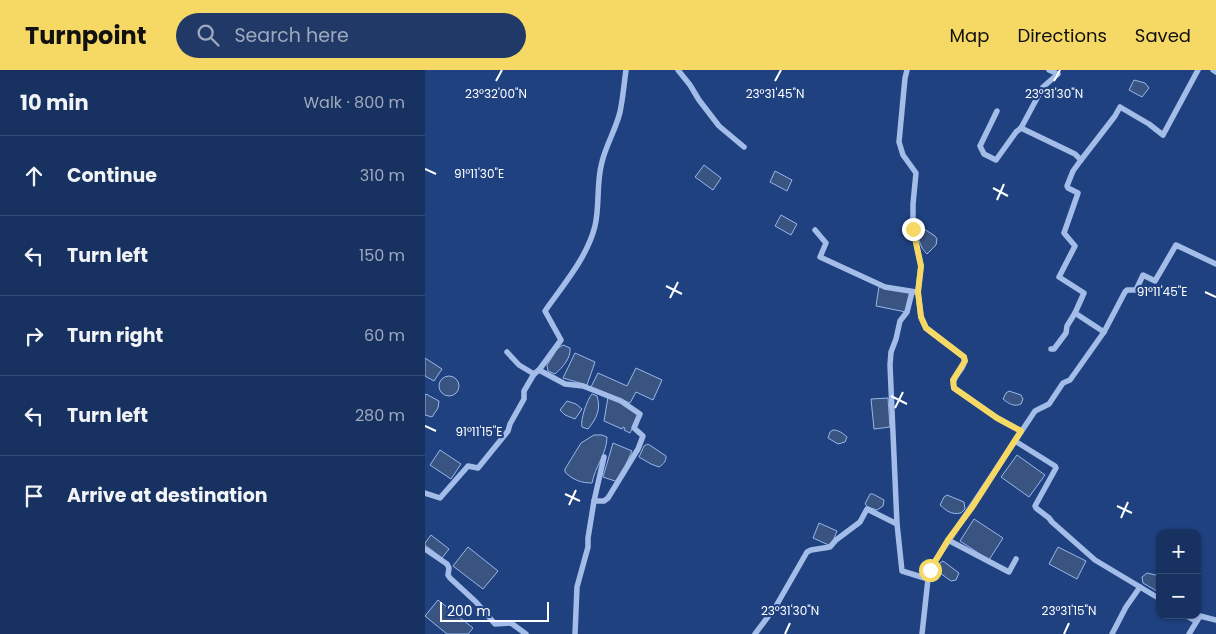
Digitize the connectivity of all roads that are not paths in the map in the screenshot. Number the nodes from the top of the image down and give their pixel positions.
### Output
1 (626, 70) edge
2 (678, 70) edge
3 (907, 70) edge
4 (1049, 70) edge
5 (1198, 70) edge
6 (1213, 70) edge
7 (1216, 72) edge
8 (997, 111) dead end
9 (1021, 128) junction
10 (745, 147) dead end
11 (1081, 160) junction
12 (815, 230) dead end
13 (1216, 264) edge
14 (915, 292) junction
15 (1075, 313) junction
16 (1104, 332) junction
17 (1051, 349) dead end
18 (507, 352) dead end
19 (537, 372) junction
20 (1021, 431) junction
21 (1015, 441) junction
22 (604, 457) dead end
23 (425, 493) edge
24 (594, 501) junction
25 (897, 524) junction
26 (948, 540) junction
27 (425, 549) edge
28 (1016, 559) dead end
29 (928, 579) junction
30 (1140, 587) junction
31 (1156, 597) edge
32 (1192, 619) edge
33 (1216, 620) edge
34 (1196, 621) junction
35 (526, 634) edge
36 (575, 634) edge
37 (755, 634) edge
38 (922, 634) edge
39 (1111, 634) edge
40 (1189, 634) edge

1 - 19 street
2 - 10 street
3 - 14 street
4 - 9 street
5 - 11 street
6 - 7 street
8 - 9 street
9 - 11 street
11 - 15 street
12 - 14 street
13 - 16 street
14 - 20 street
14 - 25 street
15 - 16 street
15 - 17 street
16 - 20 street
18 - 19 street
19 - 23 street
19 - 24 street
20 - 21 street
21 - 26 street
21 - 30 street
22 - 24 street
24 - 36 street
25 - 29 street
25 - 37 street
26 - 28 street
26 - 29 street
27 - 35 street
29 - 38 street
30 - 31 street
30 - 39 street
32 - 34 street
33 - 34 street
34 - 40 street

